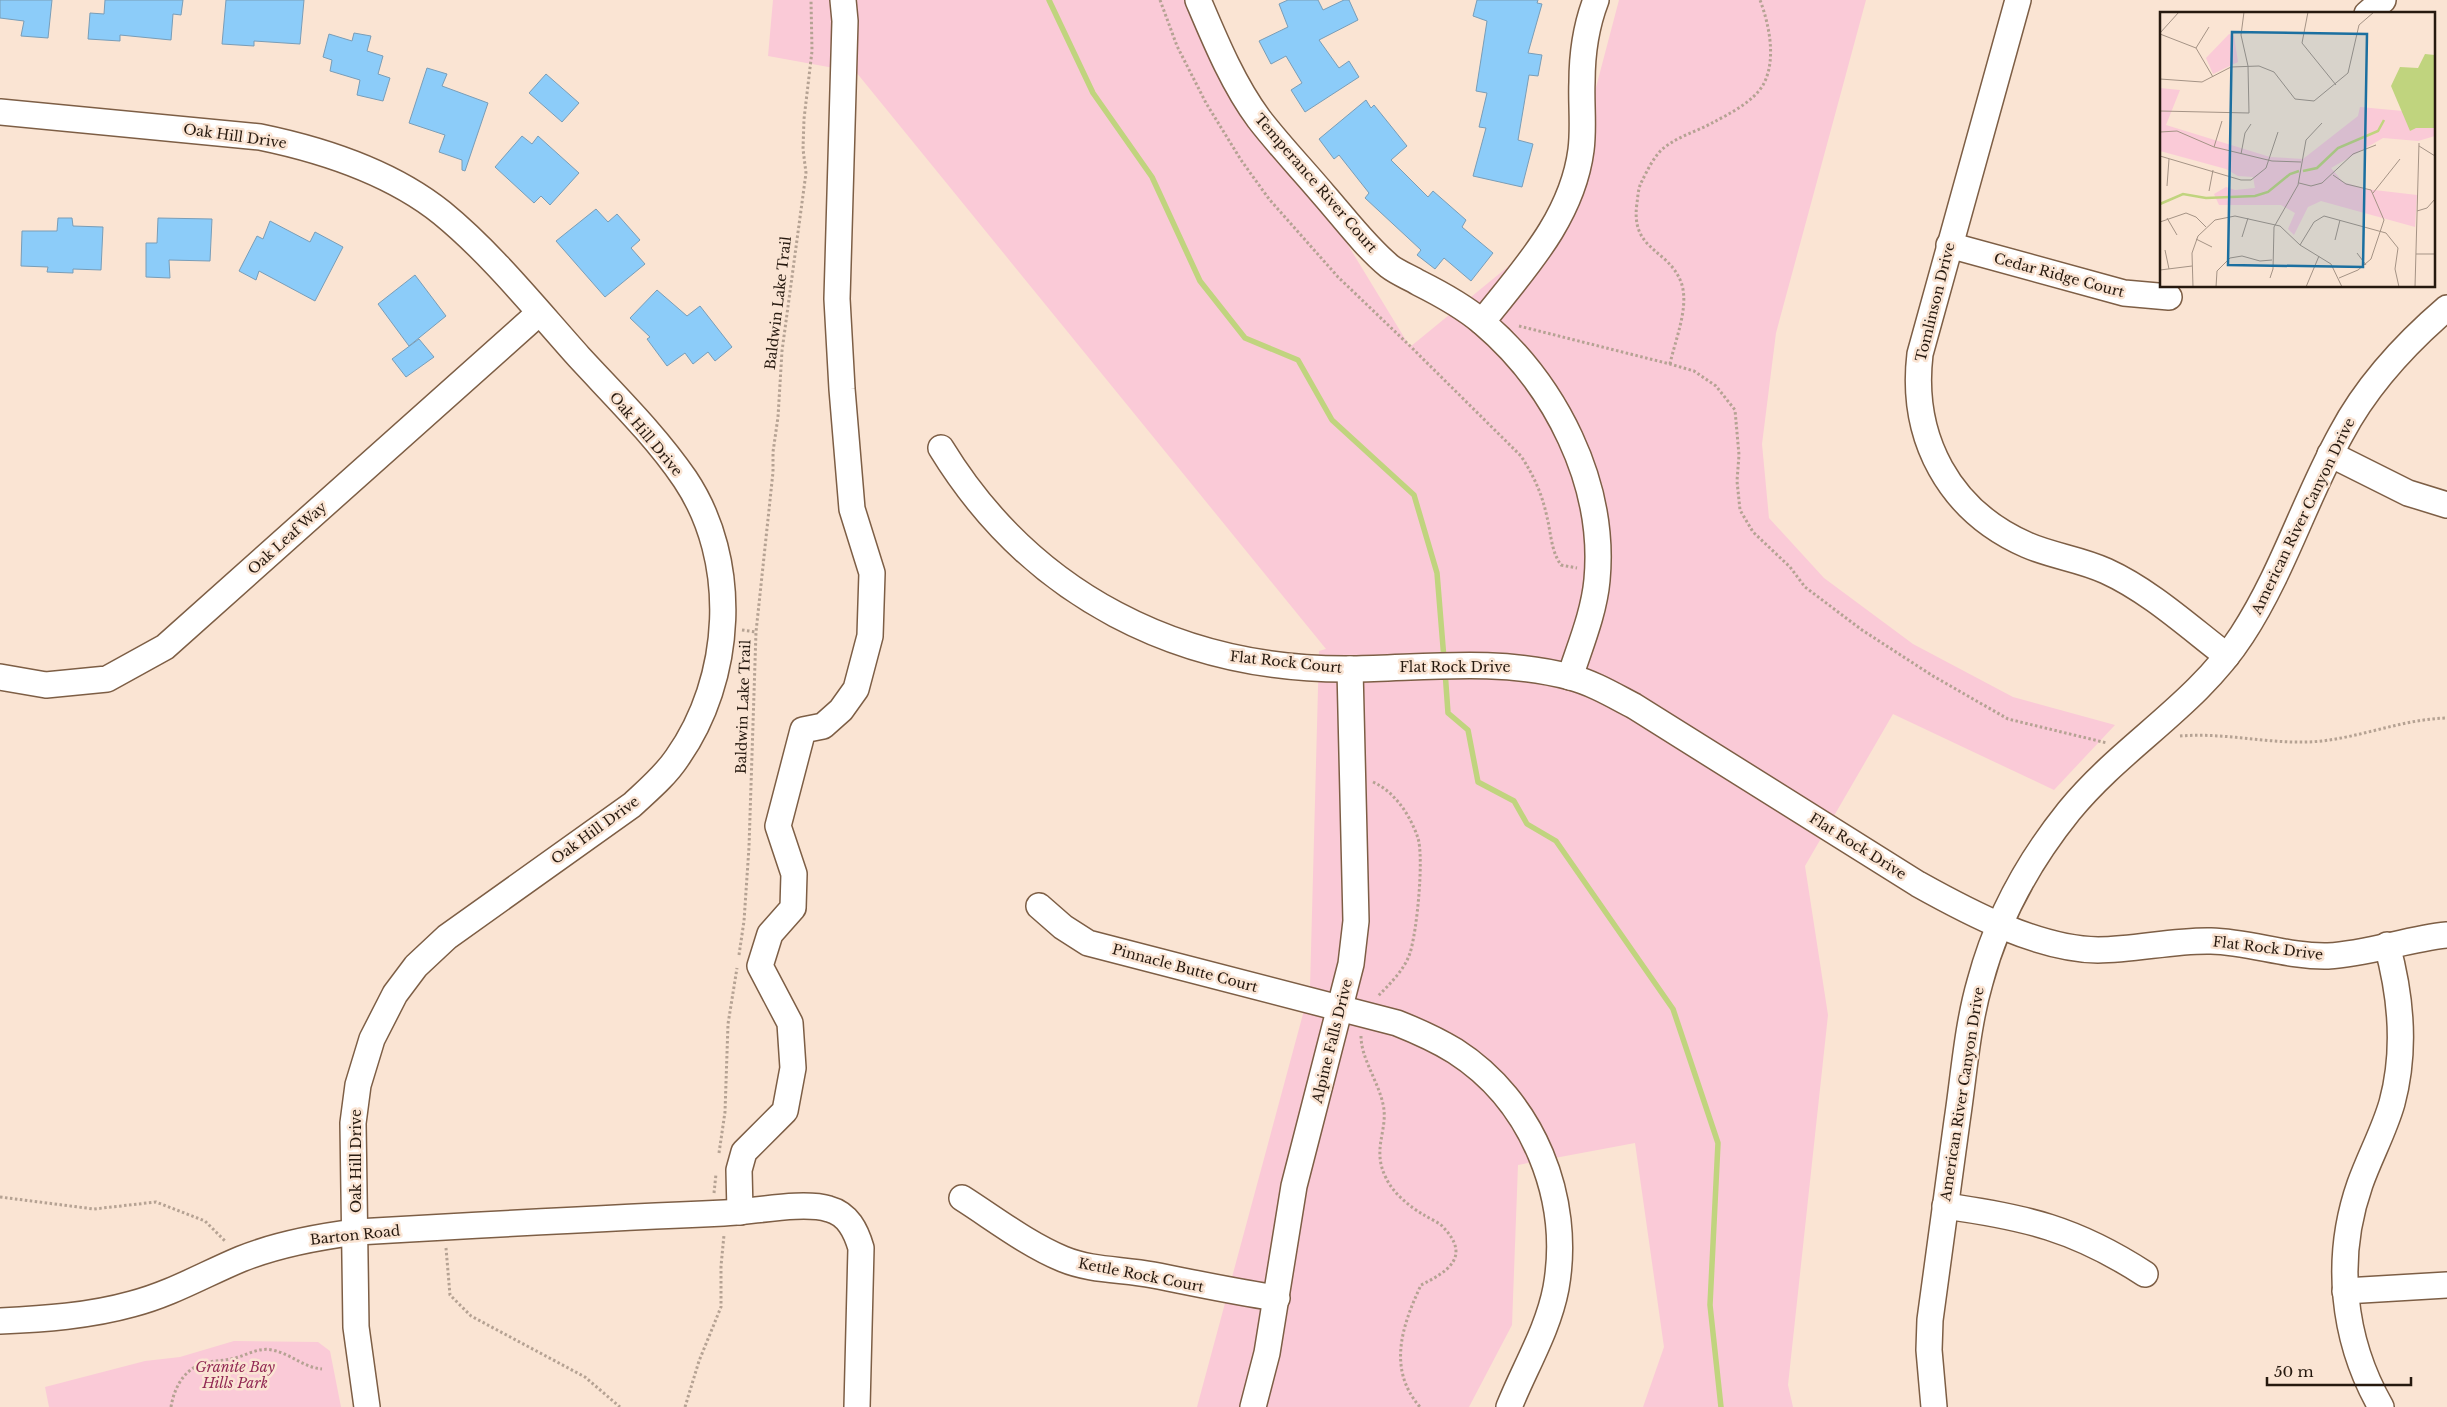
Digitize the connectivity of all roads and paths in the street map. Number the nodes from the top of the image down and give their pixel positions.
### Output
1 (811, 0) edge
2 (843, 0) edge
3 (1160, 0) edge
4 (1198, 0) edge
5 (1596, 0) edge
6 (1760, 0) edge
7 (2018, 0) edge
8 (2383, 0) edge
9 (2369, 12) edge
10 (0, 112) edge
11 (1950, 245) junction
12 (2169, 298) dead end
13 (2447, 308) edge
14 (539, 313) junction
15 (1482, 322) junction
16 (1514, 324) dead end
17 (1670, 364) junction
18 (941, 448) dead end
19 (2330, 454) junction
20 (2447, 505) edge
21 (1597, 571) junction
22 (2227, 656) junction
23 (1350, 669) junction
24 (0, 677) edge
25 (1570, 677) junction
26 (2447, 718) edge
27 (2145, 739) junction
28 (1352, 772) junction
29 (1039, 906) dead end
30 (2000, 924) junction
31 (2447, 935) edge
32 (2387, 945) junction
33 (1351, 1011) junction
34 (718, 1162) dead end
35 (716, 1171) dead end
36 (0, 1197) edge
37 (962, 1198) dead end
38 (1945, 1206) junction
39 (732, 1213) junction
40 (446, 1227) junction
41 (356, 1232) junction
42 (242, 1259) junction
43 (2145, 1274) dead end
44 (2447, 1284) edge
45 (2345, 1291) junction
46 (1277, 1298) junction
47 (0, 1321) edge
48 (322, 1369) dead end
49 (171, 1407) edge
50 (367, 1407) edge
51 (620, 1407) edge
52 (685, 1407) edge
53 (857, 1407) edge
54 (1253, 1407) edge
55 (1420, 1407) edge
56 (1509, 1407) edge
57 (1934, 1407) edge
58 (2381, 1407) edge

1 - 34 path, Baldwin Lake Trail
2 - 39 street
3 - 21 path
4 - 15 street, Temperance River Court
5 - 15 street
6 - 17 path
7 - 11 street, Tomlinson Drive
8 - 9 street
10 - 14 street, Oak Hill Drive
11 - 12 street, Cedar Ridge Court
11 - 22 street, Tomlinson Drive
13 - 19 street, American River Canyon Drive
14 - 24 street, Oak Leaf Way
14 - 41 street, Oak Hill Drive
15 - 21 street, Temperance River Court
16 - 17 path
17 - 27 path
18 - 23 street, Flat Rock Court
19 - 20 street
19 - 22 street, American River Canyon Drive
21 - 25 street, Temperance River Court
22 - 27 street, American River Canyon Drive
23 - 25 street, Flat Rock Drive
23 - 28 street, Alpine Falls Drive
25 - 30 street, Flat Rock Drive
26 - 27 path
27 - 30 street, American River Canyon Drive
28 - 33 street, Alpine Falls Drive
28 - 33 path
29 - 33 street, Pinnacle Butte Court
30 - 32 street, Flat Rock Drive
30 - 38 street, American River Canyon Drive
31 - 32 street, Flat Rock Drive
32 - 45 street
33 - 46 street, Alpine Falls Drive
33 - 55 path
33 - 56 street, Pinnacle Butte Court
35 - 39 path
36 - 42 path
37 - 46 street, Kettle Rock Court
38 - 43 street
38 - 57 street, American River Canyon Drive
39 - 40 street, Barton Road
39 - 52 path
39 - 53 street, Barton Road
40 - 41 street, Barton Road
40 - 51 path
41 - 42 street, Barton Road
41 - 50 street, Oak Hill Drive
42 - 47 street, Barton Road
44 - 45 street
45 - 58 street
46 - 54 street, Alpine Falls Drive
48 - 49 path

